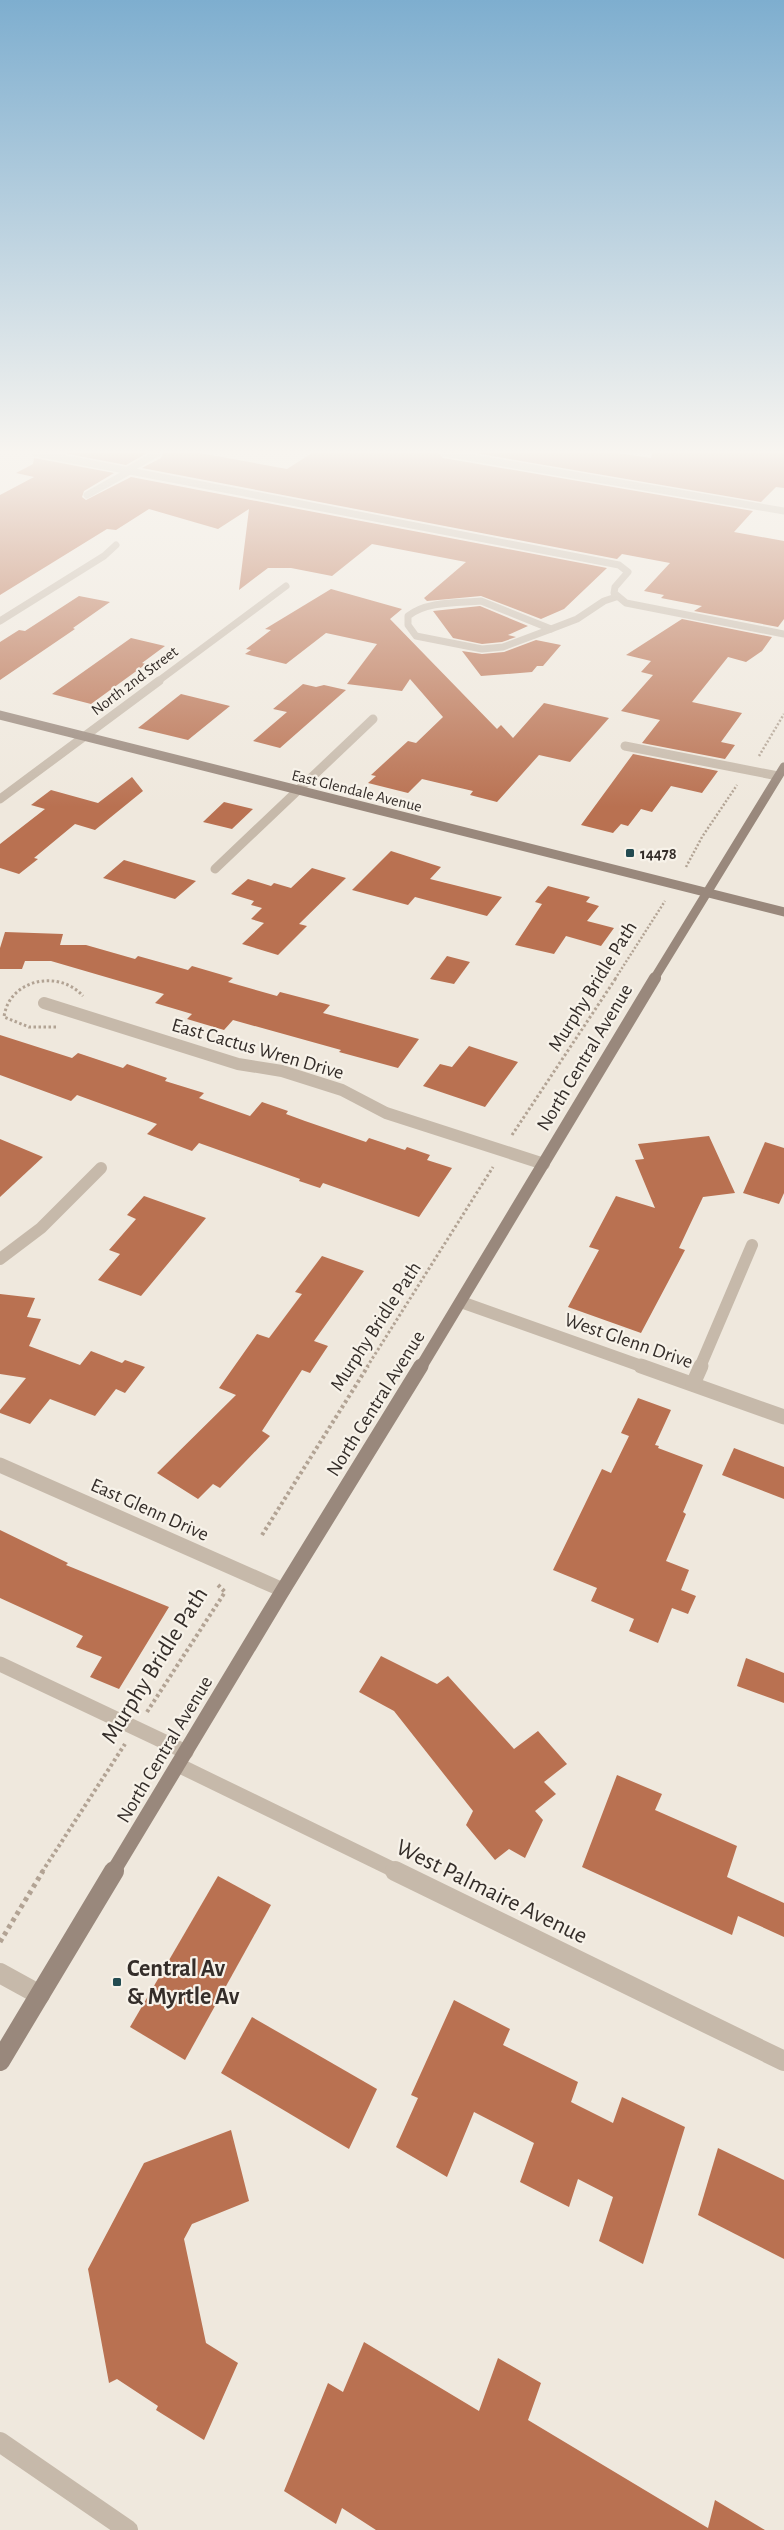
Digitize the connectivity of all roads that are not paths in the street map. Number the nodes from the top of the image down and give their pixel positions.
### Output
1 (80, 571) edge
2 (627, 571) edge
3 (286, 586) dead end
4 (616, 597) junction
5 (0, 621) edge
6 (551, 629) junction
7 (784, 634) edge
8 (0, 715) edge
9 (373, 719) dead end
10 (82, 737) junction
11 (625, 746) dead end
12 (784, 767) edge
13 (778, 776) junction
14 (297, 790) junction
15 (0, 799) edge
16 (215, 869) dead end
17 (706, 893) junction
18 (784, 912) edge
19 (44, 1004) dead end
20 (544, 1164) junction
21 (101, 1168) dead end
22 (752, 1245) dead end
23 (0, 1260) edge
24 (461, 1302) junction
25 (693, 1384) junction
26 (784, 1417) edge
27 (0, 1465) edge
28 (283, 1590) junction
29 (0, 1664) edge
30 (182, 1758) junction
31 (0, 1973) edge
32 (40, 1995) junction
33 (0, 2061) edge
34 (784, 2061) edge
35 (0, 2442) edge
36 (128, 2530) edge

1 - 5 street
2 - 4 street
3 - 10 street, North 2nd Street
4 - 6 street
4 - 7 street
6 - 6 street
8 - 10 main road, East Glendale Avenue
9 - 14 street
10 - 14 main road, East Glendale Avenue
10 - 15 street, North 2nd Street
11 - 13 street
12 - 13 main road, North Central Avenue
13 - 17 main road, North Central Avenue
14 - 16 street
14 - 17 main road, East Glendale Avenue
17 - 18 main road, East Glendale Avenue
17 - 20 main road, North Central Avenue
19 - 20 street, East Cactus Wren Drive
20 - 24 main road, North Central Avenue
21 - 23 street
22 - 25 street
24 - 25 street, West Glenn Drive
24 - 28 main road, North Central Avenue
25 - 26 street, West Glenn Drive
27 - 28 street, East Glenn Drive
28 - 30 main road, North Central Avenue
29 - 30 street, West Palmaire Avenue
30 - 32 main road, North Central Avenue
30 - 34 street, West Palmaire Avenue
31 - 32 street
32 - 33 main road, North Central Avenue
35 - 36 street

